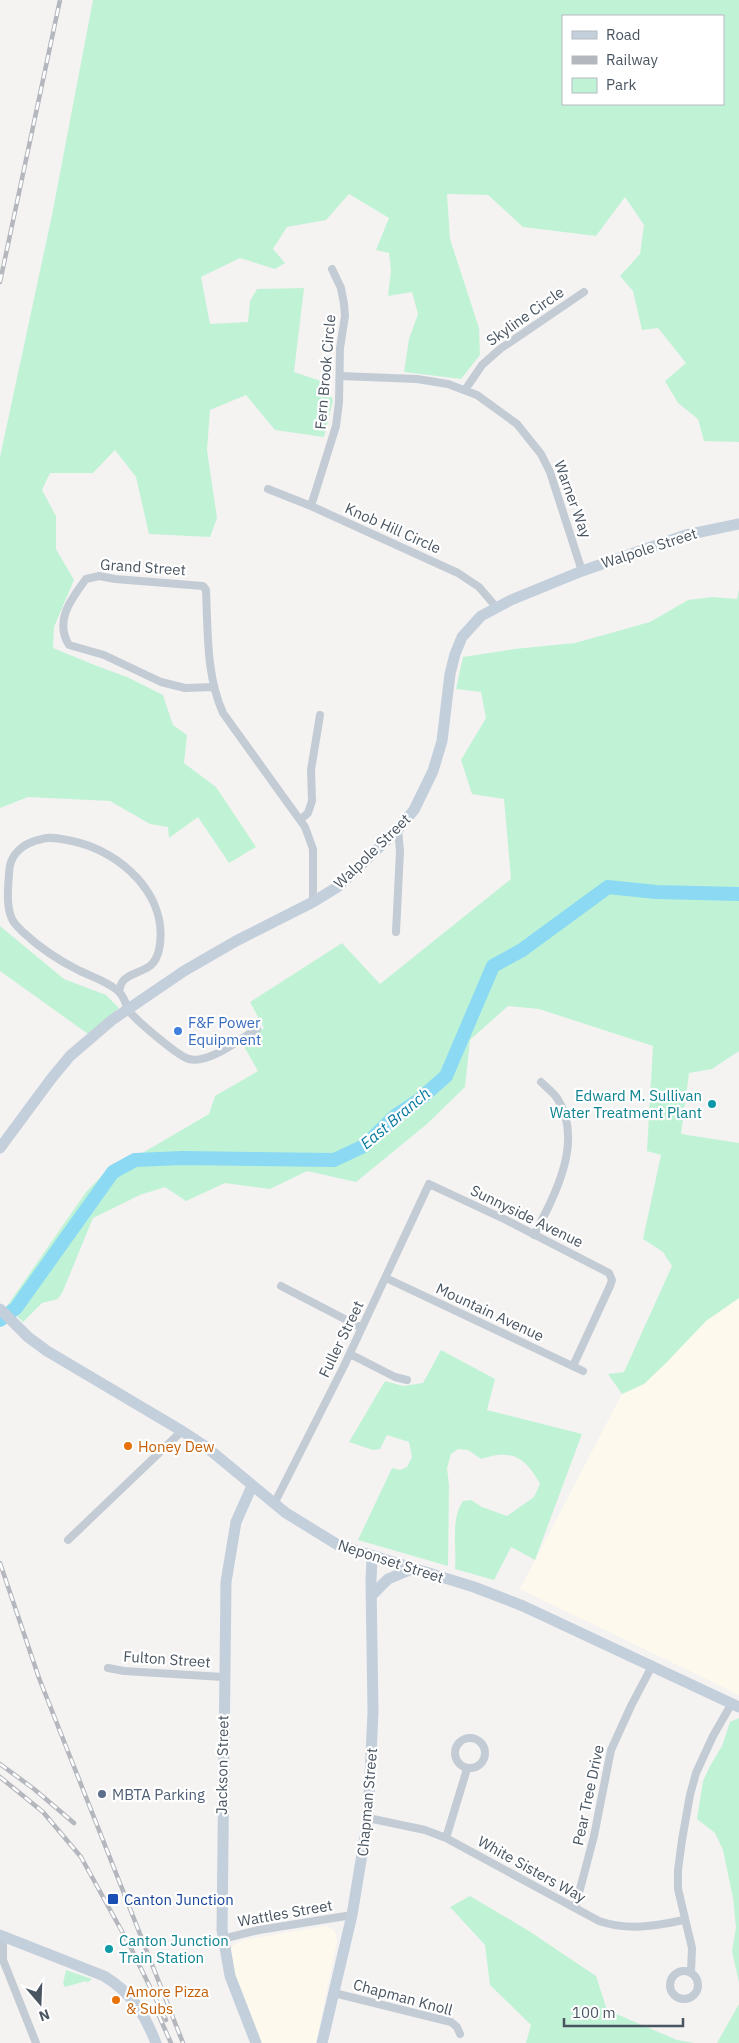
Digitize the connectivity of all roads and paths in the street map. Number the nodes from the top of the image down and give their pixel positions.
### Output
1 (332, 269) dead end
2 (584, 292) dead end
3 (340, 376) junction
4 (465, 390) junction
5 (268, 489) dead end
6 (311, 506) junction
7 (739, 524) edge
8 (582, 571) junction
9 (497, 608) junction
10 (214, 687) junction
11 (320, 714) dead end
12 (300, 820) junction
13 (398, 829) junction
14 (313, 902) junction
15 (396, 932) dead end
16 (118, 991) junction
17 (128, 1008) junction
18 (257, 1029) dead end
19 (541, 1082) dead end
20 (0, 1148) edge
21 (429, 1184) joint
22 (534, 1235) junction
23 (386, 1278) junction
24 (281, 1286) dead end
25 (0, 1309) edge
26 (362, 1328) junction
27 (350, 1354) junction
28 (573, 1366) junction
29 (583, 1371) dead end
30 (407, 1380) dead end
31 (182, 1431) junction
32 (252, 1486) junction
33 (274, 1504) junction
34 (68, 1540) dead end
35 (372, 1557) junction
36 (412, 1569) junction
37 (371, 1596) junction
38 (652, 1666) junction
39 (108, 1668) dead end
40 (223, 1677) junction
41 (736, 1705) edge
42 (467, 1769) junction
43 (368, 1818) junction
44 (446, 1838) junction
45 (575, 1908) junction
46 (352, 1915) junction
47 (684, 1920) junction
48 (2, 1935) edge
49 (222, 1939) junction
50 (691, 1972) dead end
51 (334, 1992) junction
52 (460, 2034) dead end
53 (36, 2043) edge
54 (156, 2043) edge
55 (256, 2043) edge
56 (322, 2043) edge

1 - 3 street, Fern Brook Circle
2 - 4 street, Skyline Circle
3 - 4 street, Warner Way
3 - 6 street, Fern Brook Circle
4 - 8 street, Warner Way
5 - 6 street, Knob Hill Circle
6 - 9 street, Knob Hill Circle
7 - 8 main road, Walpole Street
8 - 9 main road, Walpole Street
9 - 13 main road, Walpole Street
10 - 10 street, Grand Street
10 - 12 street, Grand Street
11 - 12 street
12 - 14 street, Grand Street
13 - 14 main road, Walpole Street
13 - 15 street
14 - 17 main road, Walpole Street
16 - 16 street
16 - 17 street
17 - 18 street
17 - 20 main road, Walpole Street
19 - 22 street
21 - 22 street, Sunnyside Avenue
21 - 23 street, Fuller Street
22 - 28 street, Sunnyside Avenue
23 - 26 street, Fuller Street
23 - 28 street, Mountain Avenue
24 - 26 street
25 - 31 main road, Neponset Street
26 - 27 street, Fuller Street
27 - 30 street
27 - 33 street, Fuller Street
28 - 29 street, Mountain Avenue
31 - 32 main road, Neponset Street
31 - 34 street
32 - 33 main road, Neponset Street
32 - 40 main road, Jackson Street
33 - 35 main road, Neponset Street
35 - 36 main road, Neponset Street
35 - 37 main road, Chapman Street
36 - 37 main road
36 - 38 main road, Neponset Street
37 - 43 main road, Chapman Street
38 - 41 main road, Neponset Street
38 - 45 street, Pear Tree Drive
39 - 40 street, Fulton Street
40 - 49 main road, Jackson Street
41 - 47 street
42 - 42 street
42 - 44 street
43 - 44 street, White Sisters Way
43 - 46 main road, Chapman Street
44 - 45 street, White Sisters Way
45 - 47 street, White Sisters Way
46 - 49 street, Wattles Street
46 - 51 main road, Chapman Street
47 - 50 street
48 - 53 street
48 - 54 main road
49 - 55 main road, Jackson Street
51 - 52 street, Chapman Knoll
51 - 56 main road, Chapman Street

